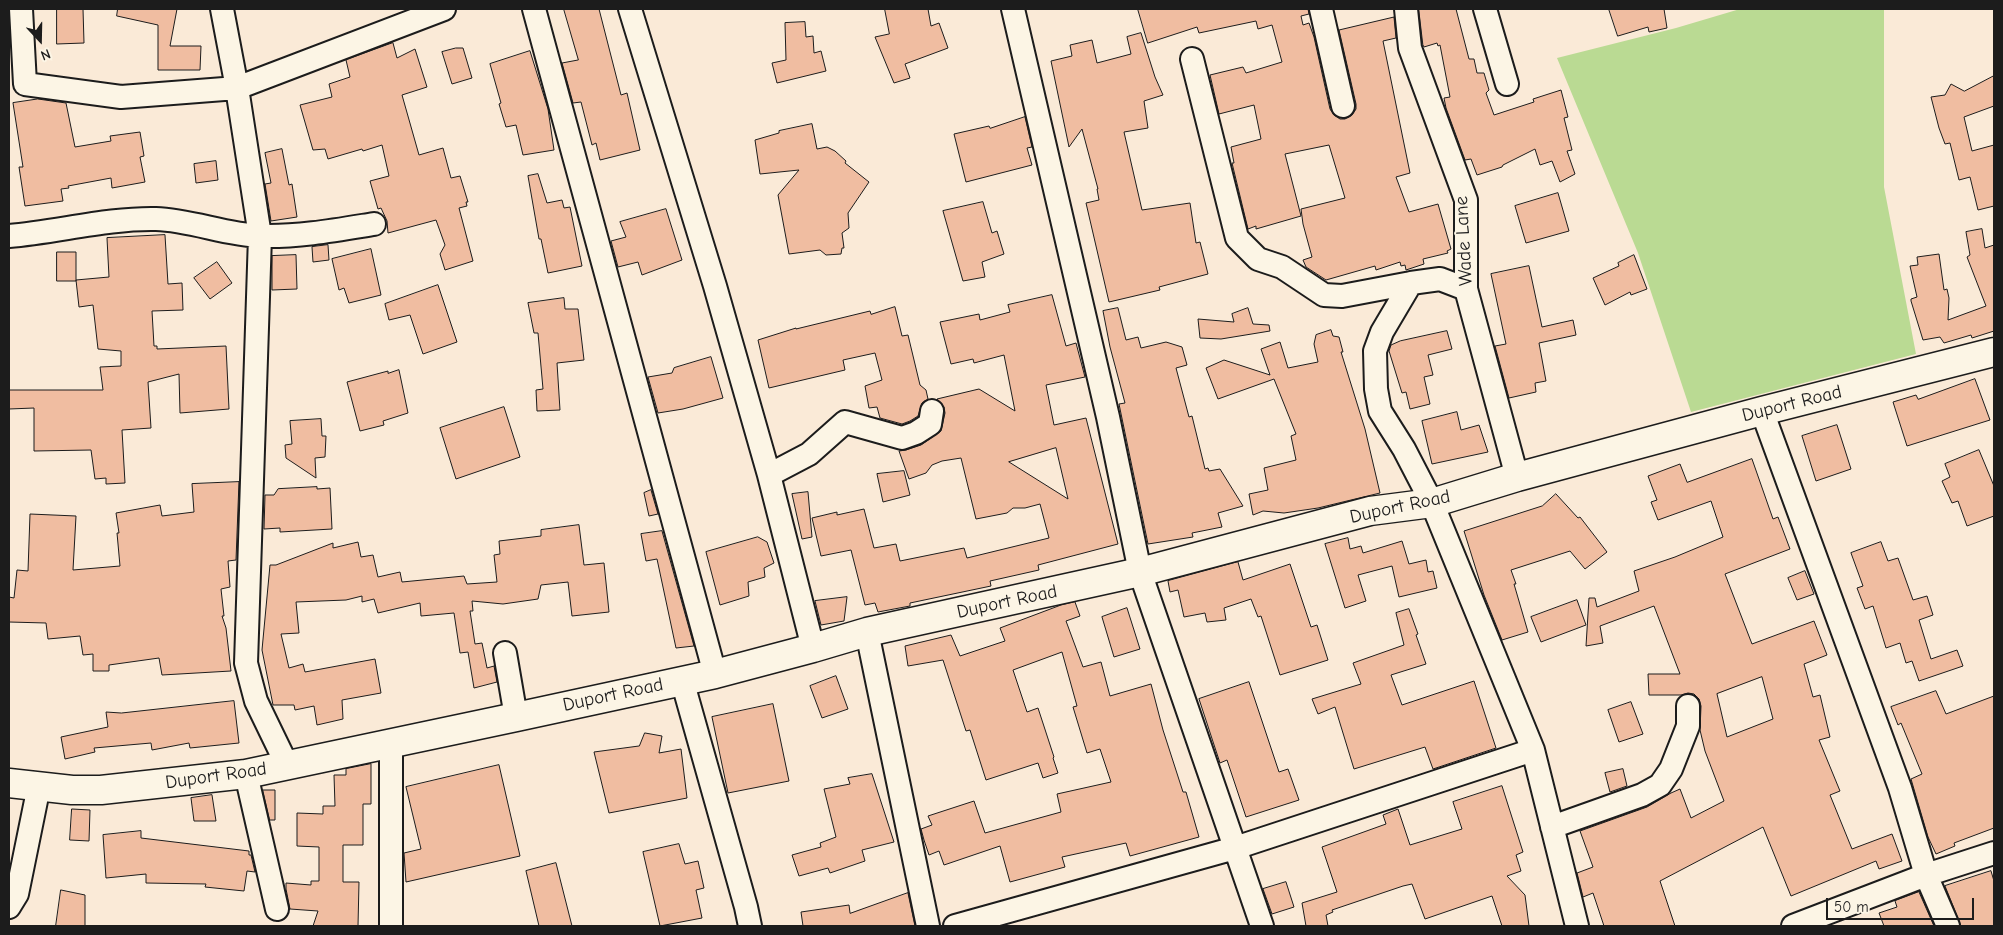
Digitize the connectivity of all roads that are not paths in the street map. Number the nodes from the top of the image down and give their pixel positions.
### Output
1 (21, 9) edge
2 (222, 9) edge
3 (444, 9) edge
4 (534, 9) edge
5 (630, 9) edge
6 (1013, 9) edge
7 (1321, 9) edge
8 (1406, 9) edge
9 (1485, 9) edge
10 (1192, 59) dead end
11 (1507, 84) dead end
12 (237, 88) junction
13 (1343, 106) dead end
14 (374, 224) dead end
15 (9, 236) edge
16 (260, 236) junction
17 (1412, 283) junction
18 (1466, 289) junction
19 (1994, 352) edge
20 (932, 411) dead end
21 (1762, 411) junction
22 (769, 475) junction
23 (1517, 477) junction
24 (1432, 503) junction
25 (1140, 572) junction
26 (867, 632) junction
27 (813, 648) junction
28 (505, 653) dead end
29 (715, 674) junction
30 (682, 680) junction
31 (1688, 706) dead end
32 (516, 717) junction
33 (392, 743) junction
34 (1533, 750) junction
35 (287, 765) junction
36 (246, 774) junction
37 (9, 783) edge
38 (39, 786) junction
39 (1552, 827) junction
40 (1235, 848) junction
41 (1994, 853) edge
42 (1926, 875) junction
43 (9, 906) edge
44 (277, 909) dead end
45 (391, 926) edge
46 (750, 926) edge
47 (928, 926) edge
48 (955, 926) edge
49 (1262, 926) edge
50 (1577, 926) edge
51 (1793, 926) edge
52 (1948, 926) edge

1 - 12 street
2 - 12 street
3 - 12 street
4 - 29 street
5 - 22 street
6 - 25 street
7 - 13 street
8 - 18 street, Wade Lane
9 - 11 street
10 - 17 street
12 - 16 street
14 - 16 street
15 - 16 street
16 - 35 street
17 - 18 street
17 - 24 street
18 - 23 street, Wade Lane
19 - 21 street, Duport Road
20 - 22 street
21 - 23 street, Duport Road
21 - 42 street
22 - 27 street
23 - 24 street, Duport Road
24 - 25 street, Duport Road
24 - 34 street
25 - 26 street, Duport Road
25 - 40 street
26 - 27 street, Duport Road
26 - 47 street
27 - 29 street, Duport Road
28 - 32 street
29 - 30 street, Duport Road
30 - 32 street, Duport Road
30 - 46 street
31 - 39 street
32 - 33 street, Duport Road
33 - 35 street, Duport Road
33 - 45 street
34 - 39 street
34 - 40 street
35 - 36 street, Duport Road
36 - 38 street, Duport Road
36 - 44 street
37 - 38 street, Duport Road
38 - 43 street
39 - 50 street
40 - 48 street
40 - 49 street
41 - 42 street
42 - 51 street
42 - 52 street

